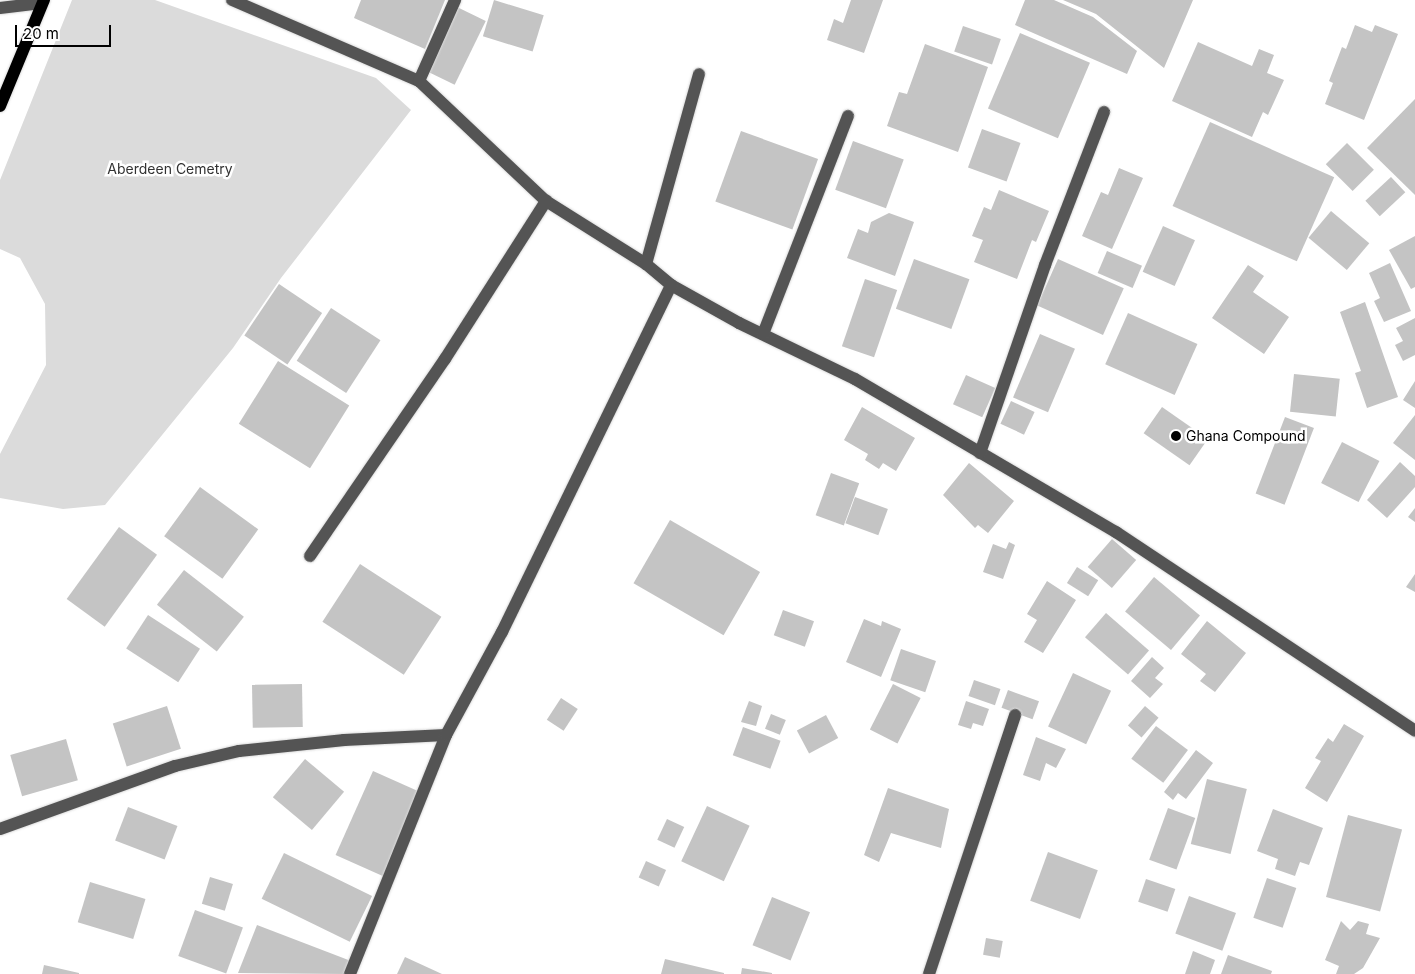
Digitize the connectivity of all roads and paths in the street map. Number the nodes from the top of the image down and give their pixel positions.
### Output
1 (232, 0) edge
2 (455, 0) edge
3 (43, 2) edge
4 (0, 8) edge
5 (699, 74) dead end
6 (419, 81) junction
7 (0, 106) edge
8 (1104, 112) dead end
9 (848, 116) dead end
10 (546, 201) junction
11 (646, 264) junction
12 (672, 285) junction
13 (763, 334) junction
14 (980, 453) junction
15 (310, 556) dead end
16 (1015, 715) dead end
17 (1415, 731) edge
18 (446, 735) junction
19 (0, 829) edge
20 (350, 974) edge
21 (929, 974) edge

1 - 6 street
2 - 6 street
3 - 4 street
3 - 7 main road
5 - 11 street
6 - 10 street
8 - 14 street
9 - 13 street
10 - 11 street
10 - 15 street
11 - 12 street
12 - 13 street
12 - 18 street
13 - 14 street
14 - 17 street
16 - 21 street
18 - 19 street
18 - 20 street

